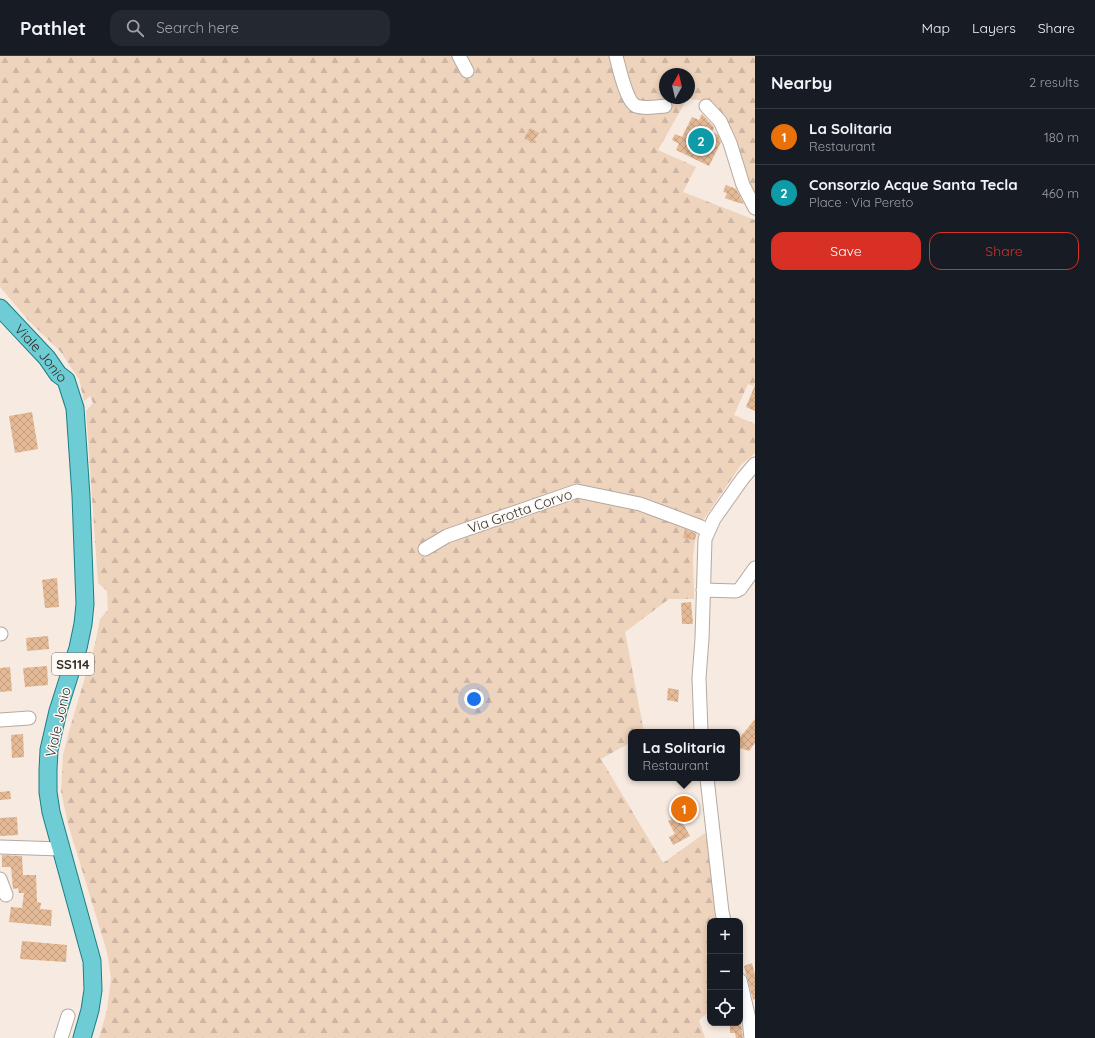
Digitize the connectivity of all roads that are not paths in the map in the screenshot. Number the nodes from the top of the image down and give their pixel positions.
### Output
1 (459, 56) edge
2 (616, 56) edge
3 (467, 71) dead end
4 (665, 106) dead end
5 (706, 106) dead end
6 (755, 208) edge
7 (0, 308) edge
8 (755, 464) edge
9 (708, 531) junction
10 (425, 548) dead end
11 (755, 568) edge
12 (703, 590) junction
13 (29, 718) dead end
14 (0, 720) edge
15 (701, 729) edge
16 (707, 781) edge
17 (0, 847) edge
18 (61, 848) junction
19 (0, 879) edge
20 (6, 895) dead end
21 (723, 918) edge
22 (743, 987) edge
23 (751, 1006) edge
24 (68, 1016) dead end
25 (61, 1038) edge
26 (82, 1038) edge
27 (751, 1038) edge

1 - 3 street
2 - 4 street
5 - 6 street
7 - 18 main road, Viale Jonio / SS114
8 - 9 street
9 - 10 street, Via Grotta Corvo
9 - 12 street
11 - 12 street
12 - 15 street
13 - 14 street
16 - 21 street
17 - 18 street
18 - 26 main road, Viale Jonio / SS114
19 - 20 street
22 - 23 street
23 - 27 street
24 - 25 street

